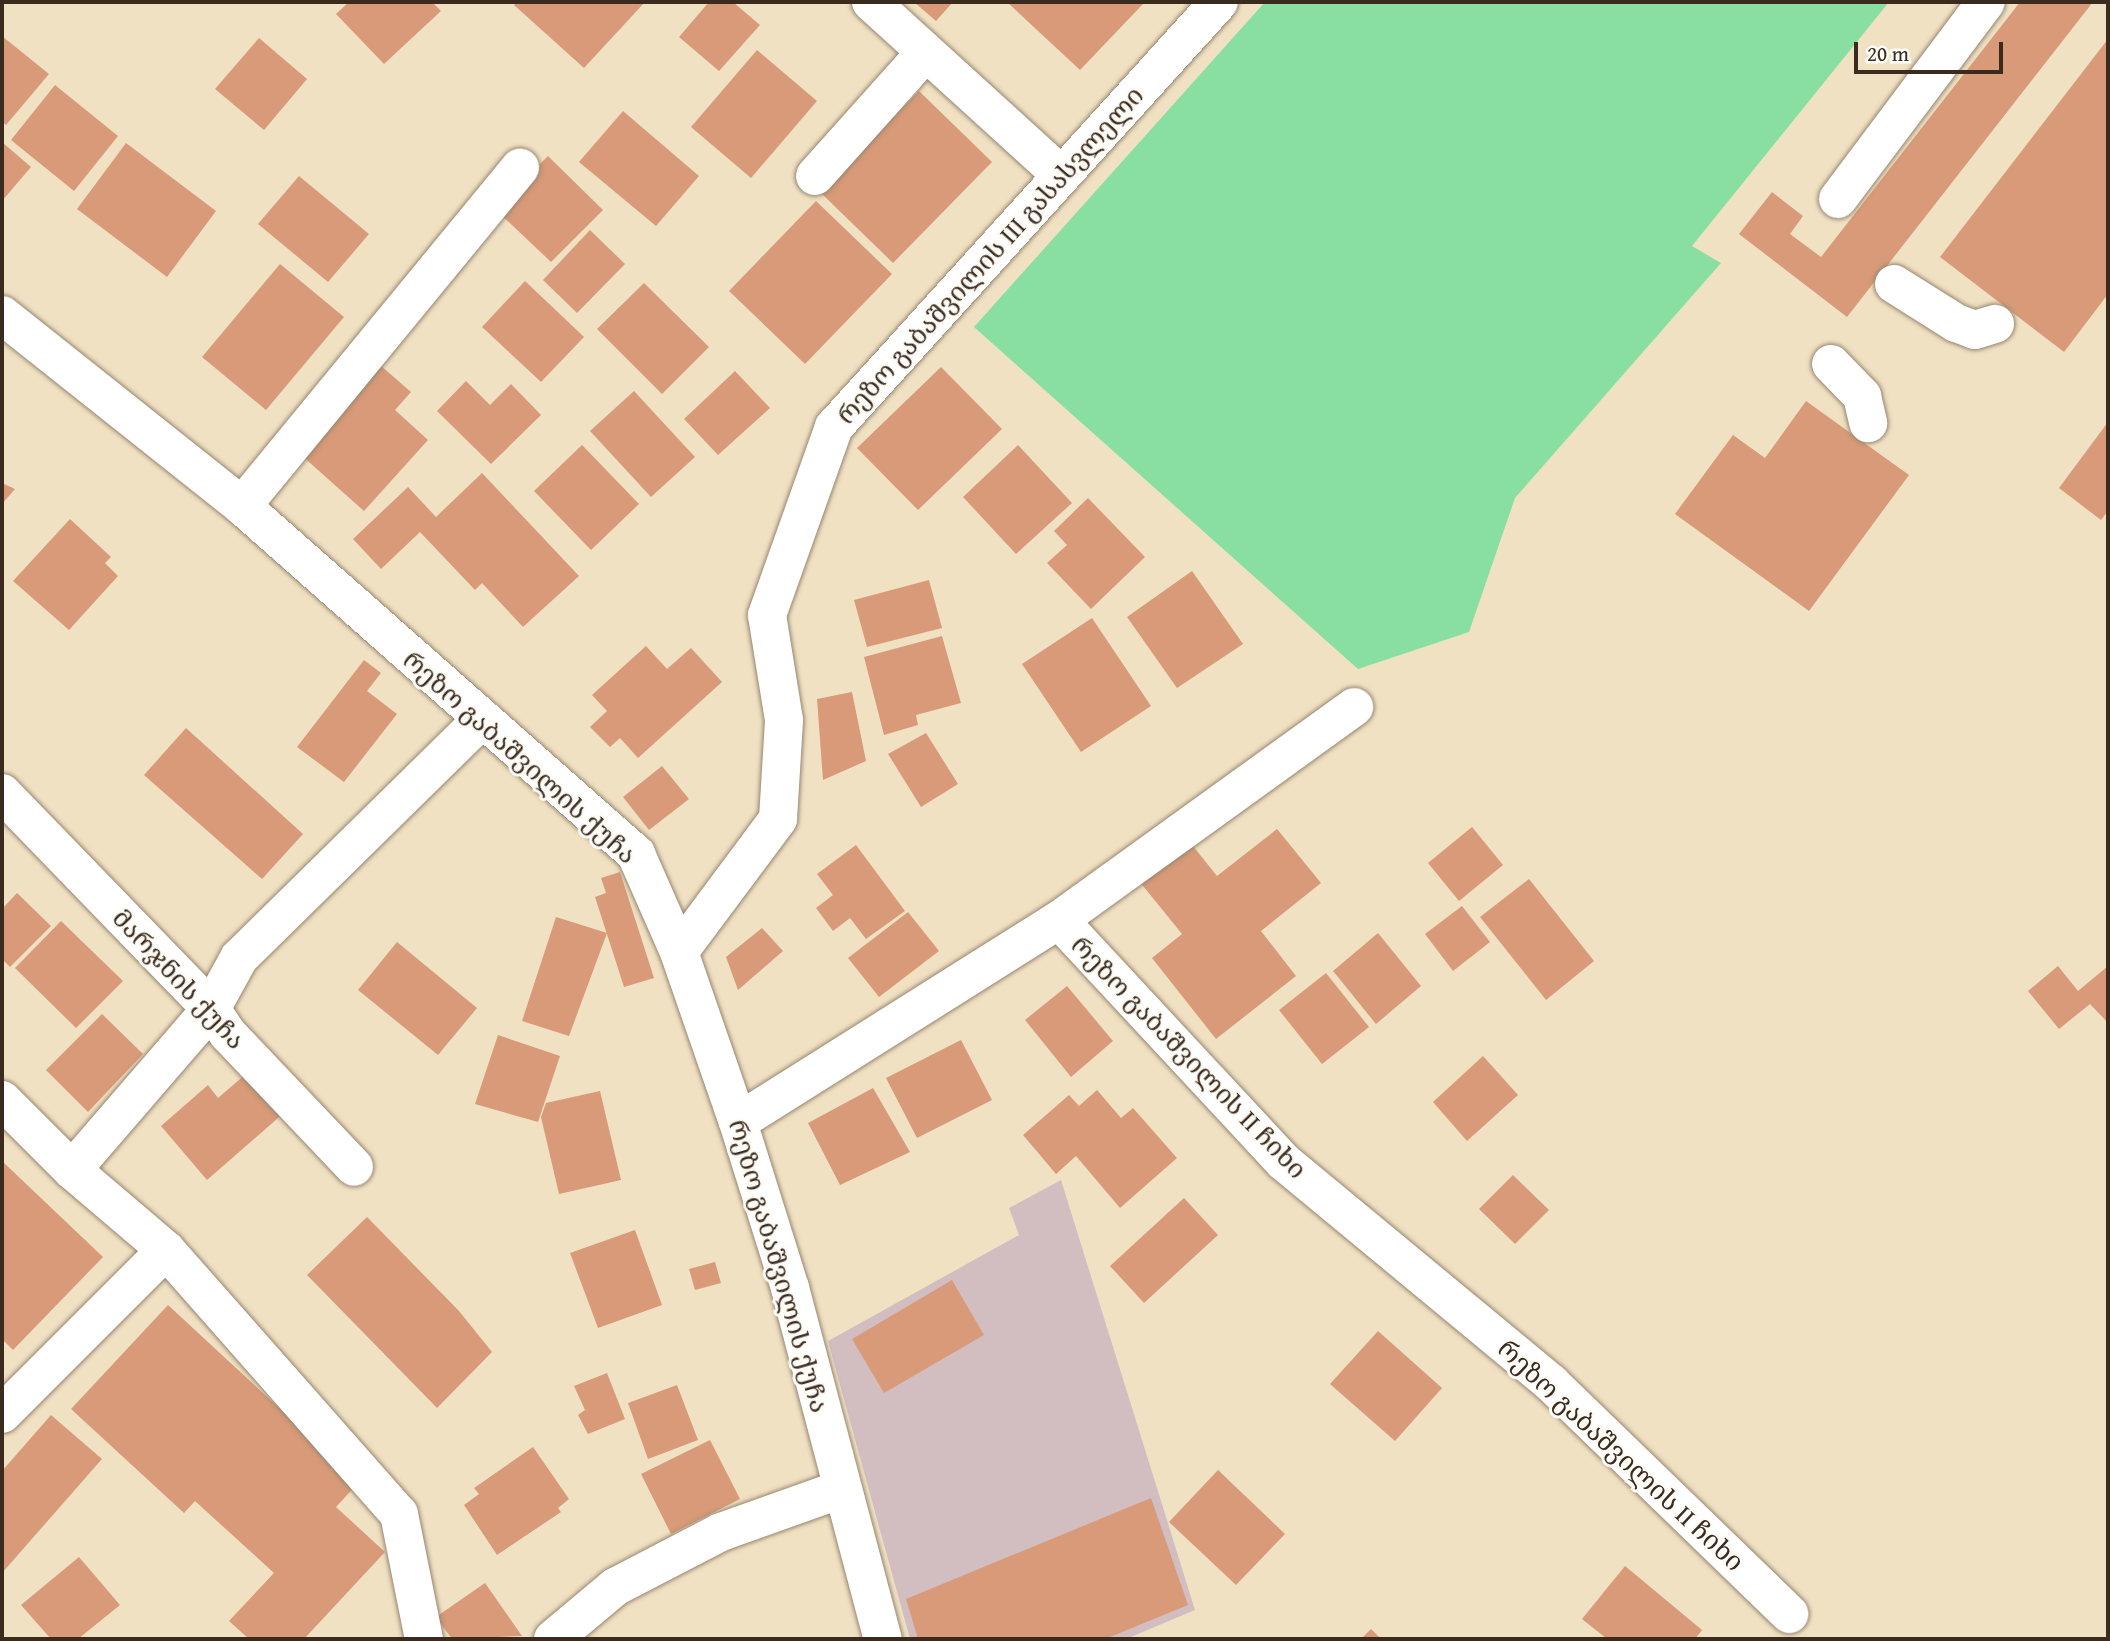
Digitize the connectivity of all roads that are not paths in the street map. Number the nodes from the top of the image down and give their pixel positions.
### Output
1 (871, 2) edge
2 (1219, 2) edge
3 (1986, 2) edge
4 (926, 52) junction
5 (520, 167) dead end
6 (1060, 174) junction
7 (815, 176) dead end
8 (1838, 199) dead end
9 (1894, 284) dead end
10 (2, 316) edge
11 (1995, 324) dead end
12 (1831, 364) dead end
13 (1868, 423) dead end
14 (242, 506) junction
15 (1354, 707) dead end
16 (480, 721) junction
17 (2, 793) edge
18 (1059, 920) junction
19 (678, 952) junction
20 (211, 1009) junction
21 (2, 1100) edge
22 (738, 1122) junction
23 (354, 1167) dead end
24 (72, 1170) junction
25 (166, 1250) junction
26 (2, 1413) edge
27 (842, 1489) junction
28 (1789, 1614) dead end
29 (424, 1639) edge
30 (553, 1639) edge
31 (883, 1639) edge

1 - 4 street
2 - 6 street, რეზო გაბაშვილის III გასასვლელი
3 - 8 street
4 - 6 street
4 - 7 street
5 - 14 street
6 - 19 street, რეზო გაბაშვილის III გასასვლელი
9 - 11 street
10 - 14 street, რეზო გაბაშვილის ქუჩა
12 - 13 street
14 - 16 street, რეზო გაბაშვილის ქუჩა
15 - 18 street
16 - 19 street, რეზო გაბაშვილის ქუჩა
16 - 20 street
17 - 20 street, მარჯნის ქუჩა
18 - 22 street, რეზო გაბაშვილის II ჩიხი
18 - 28 street, რეზო გაბაშვილის II ჩიხი
19 - 22 street, რეზო გაბაშვილის ქუჩა
20 - 23 street, მარჯნის ქუჩა
20 - 24 street
21 - 24 street
22 - 27 street, რეზო გაბაშვილის ქუჩა
24 - 25 street
25 - 26 street
25 - 29 street
27 - 30 street
27 - 31 street, რეზო გაბაშვილის ქუჩა

